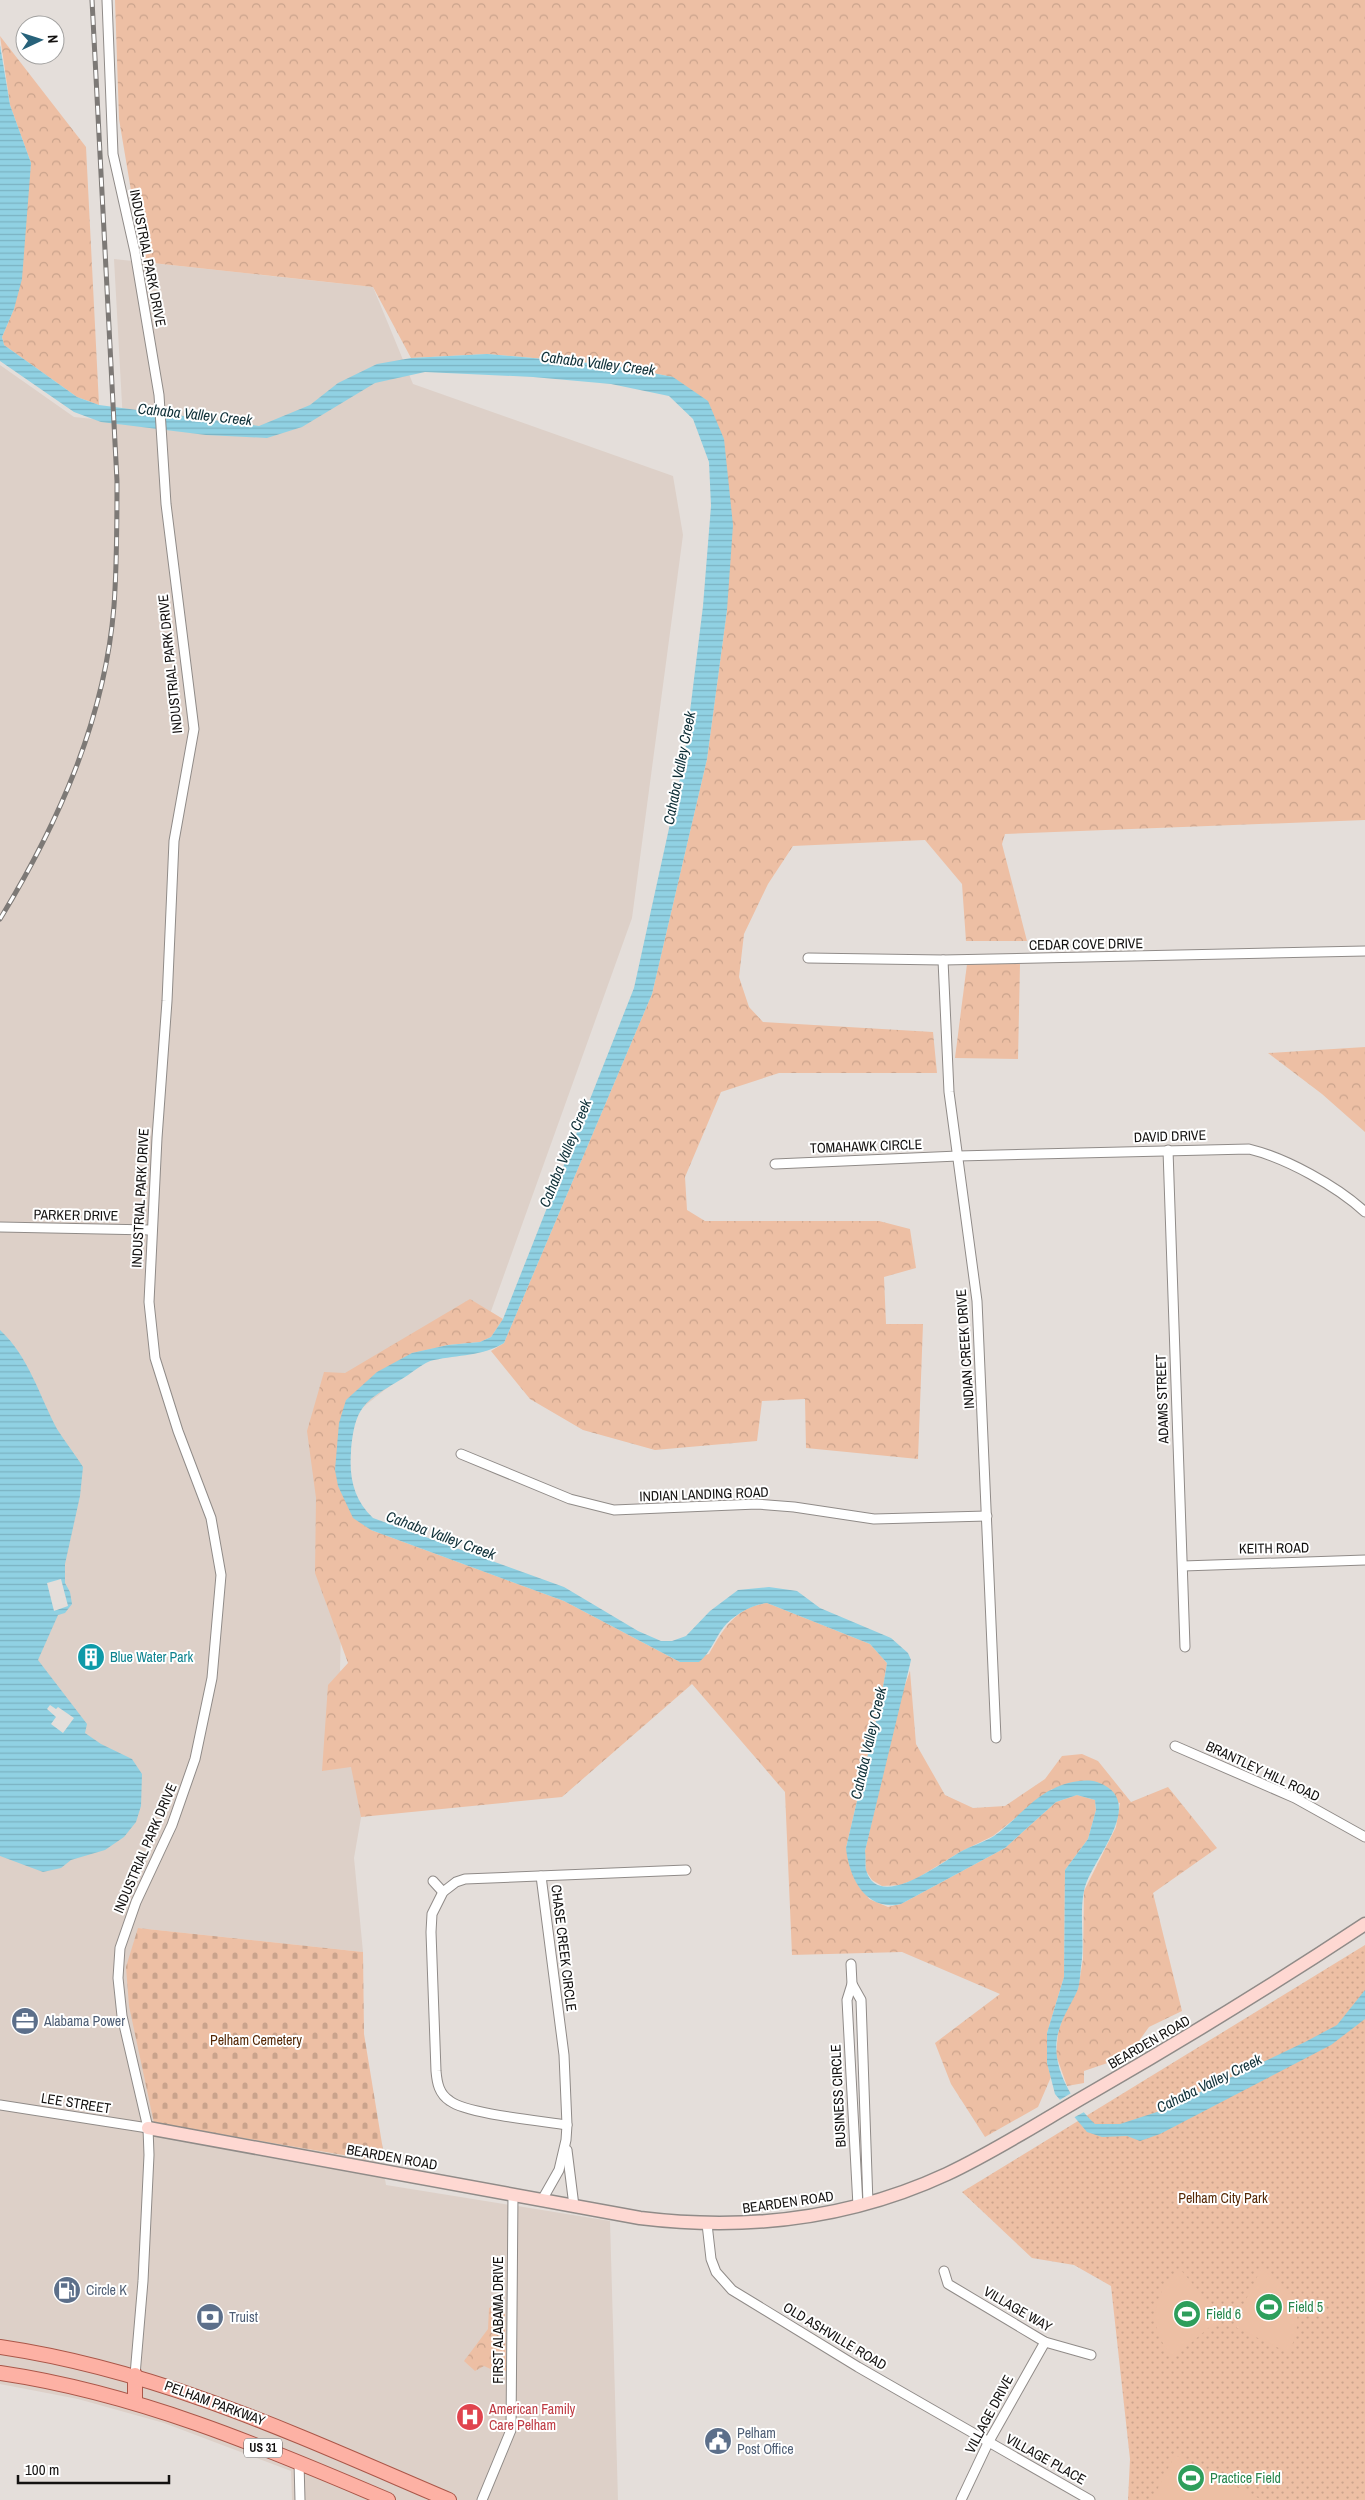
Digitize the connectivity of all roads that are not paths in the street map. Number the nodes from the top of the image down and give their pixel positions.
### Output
1 (107, 0) edge
2 (1365, 952) edge
3 (808, 958) dead end
4 (943, 960) junction
5 (1168, 1150) junction
6 (958, 1156) junction
7 (775, 1164) dead end
8 (1365, 1212) edge
9 (0, 1227) edge
10 (151, 1230) junction
11 (461, 1454) dead end
12 (987, 1516) junction
13 (1365, 1560) edge
14 (1183, 1566) junction
15 (1185, 1647) dead end
16 (996, 1738) dead end
17 (1175, 1746) dead end
18 (1365, 1837) edge
19 (686, 1870) dead end
20 (541, 1876) junction
21 (433, 1881) dead end
22 (443, 1892) junction
23 (1365, 1924) edge
24 (851, 1964) dead end
25 (852, 1984) junction
26 (0, 2105) edge
27 (566, 2125) junction
28 (148, 2128) junction
29 (566, 2140) junction
30 (513, 2194) junction
31 (542, 2200) junction
32 (863, 2205) junction
33 (574, 2206) junction
34 (707, 2224) junction
35 (944, 2271) dead end
36 (1045, 2342) junction
37 (0, 2347) edge
38 (1091, 2355) dead end
39 (0, 2373) edge
40 (135, 2375) junction
41 (135, 2402) junction
42 (306, 2438) junction
43 (988, 2442) junction
44 (299, 2462) junction
45 (300, 2500) edge
46 (388, 2500) edge
47 (450, 2500) edge
48 (482, 2500) edge
49 (962, 2500) edge
50 (1090, 2500) edge

1 - 10 street, INDUSTRIAL PARK DRIVE
2 - 4 street, CEDAR COVE DRIVE
3 - 4 street, CEDAR COVE DRIVE
4 - 6 street, INDIAN CREEK DRIVE
5 - 6 street, DAVID DRIVE
5 - 8 street, DAVID DRIVE
5 - 14 street, ADAMS STREET
6 - 7 street, TOMAHAWK CIRCLE
6 - 12 street, INDIAN CREEK DRIVE
9 - 10 street, PARKER DRIVE
10 - 28 street, INDUSTRIAL PARK DRIVE
11 - 12 street, INDIAN LANDING ROAD
12 - 16 street, INDIAN CREEK DRIVE
13 - 14 street, KEITH ROAD
14 - 15 street, ADAMS STREET
17 - 18 street, BRANTLEY HILL ROAD
19 - 20 street
20 - 22 street, CHASE CREEK CIRCLE
20 - 27 street, CHASE CREEK CIRCLE
21 - 22 street
22 - 27 street
23 - 32 street, BEARDEN ROAD
24 - 25 street, BUSINESS CIRCLE
25 - 32 street, BUSINESS CIRCLE
25 - 32 street, BUSINESS CIRCLE
26 - 28 street, LEE STREET
27 - 29 street, CHASE CREEK CIRCLE
28 - 30 street, BEARDEN ROAD
28 - 40 street, INDUSTRIAL PARK DRIVE
29 - 31 street, CHASE CREEK CIRCLE
29 - 33 street, CHASE CREEK CIRCLE
30 - 31 street, BEARDEN ROAD
30 - 48 street, FIRST ALABAMA DRIVE
31 - 33 street, BEARDEN ROAD
32 - 34 street, BEARDEN ROAD
33 - 34 street, BEARDEN ROAD
34 - 43 street, OLD ASHVILLE ROAD
35 - 36 street, VILLAGE WAY
36 - 38 street, VILLAGE WAY
36 - 43 street, VILLAGE DRIVE
37 - 40 main road, PELHAM PARKWAY / US 31
39 - 41 main road, PELHAM PARKWAY / US 31
40 - 41 main road
40 - 42 main road, PELHAM PARKWAY / US 31
41 - 44 main road, PELHAM PARKWAY / US 31
42 - 44 main road
42 - 47 main road, PELHAM PARKWAY / US 31
43 - 49 street, VILLAGE DRIVE
43 - 50 street, VILLAGE PLACE
44 - 45 street
44 - 46 main road, PELHAM PARKWAY / US 31

